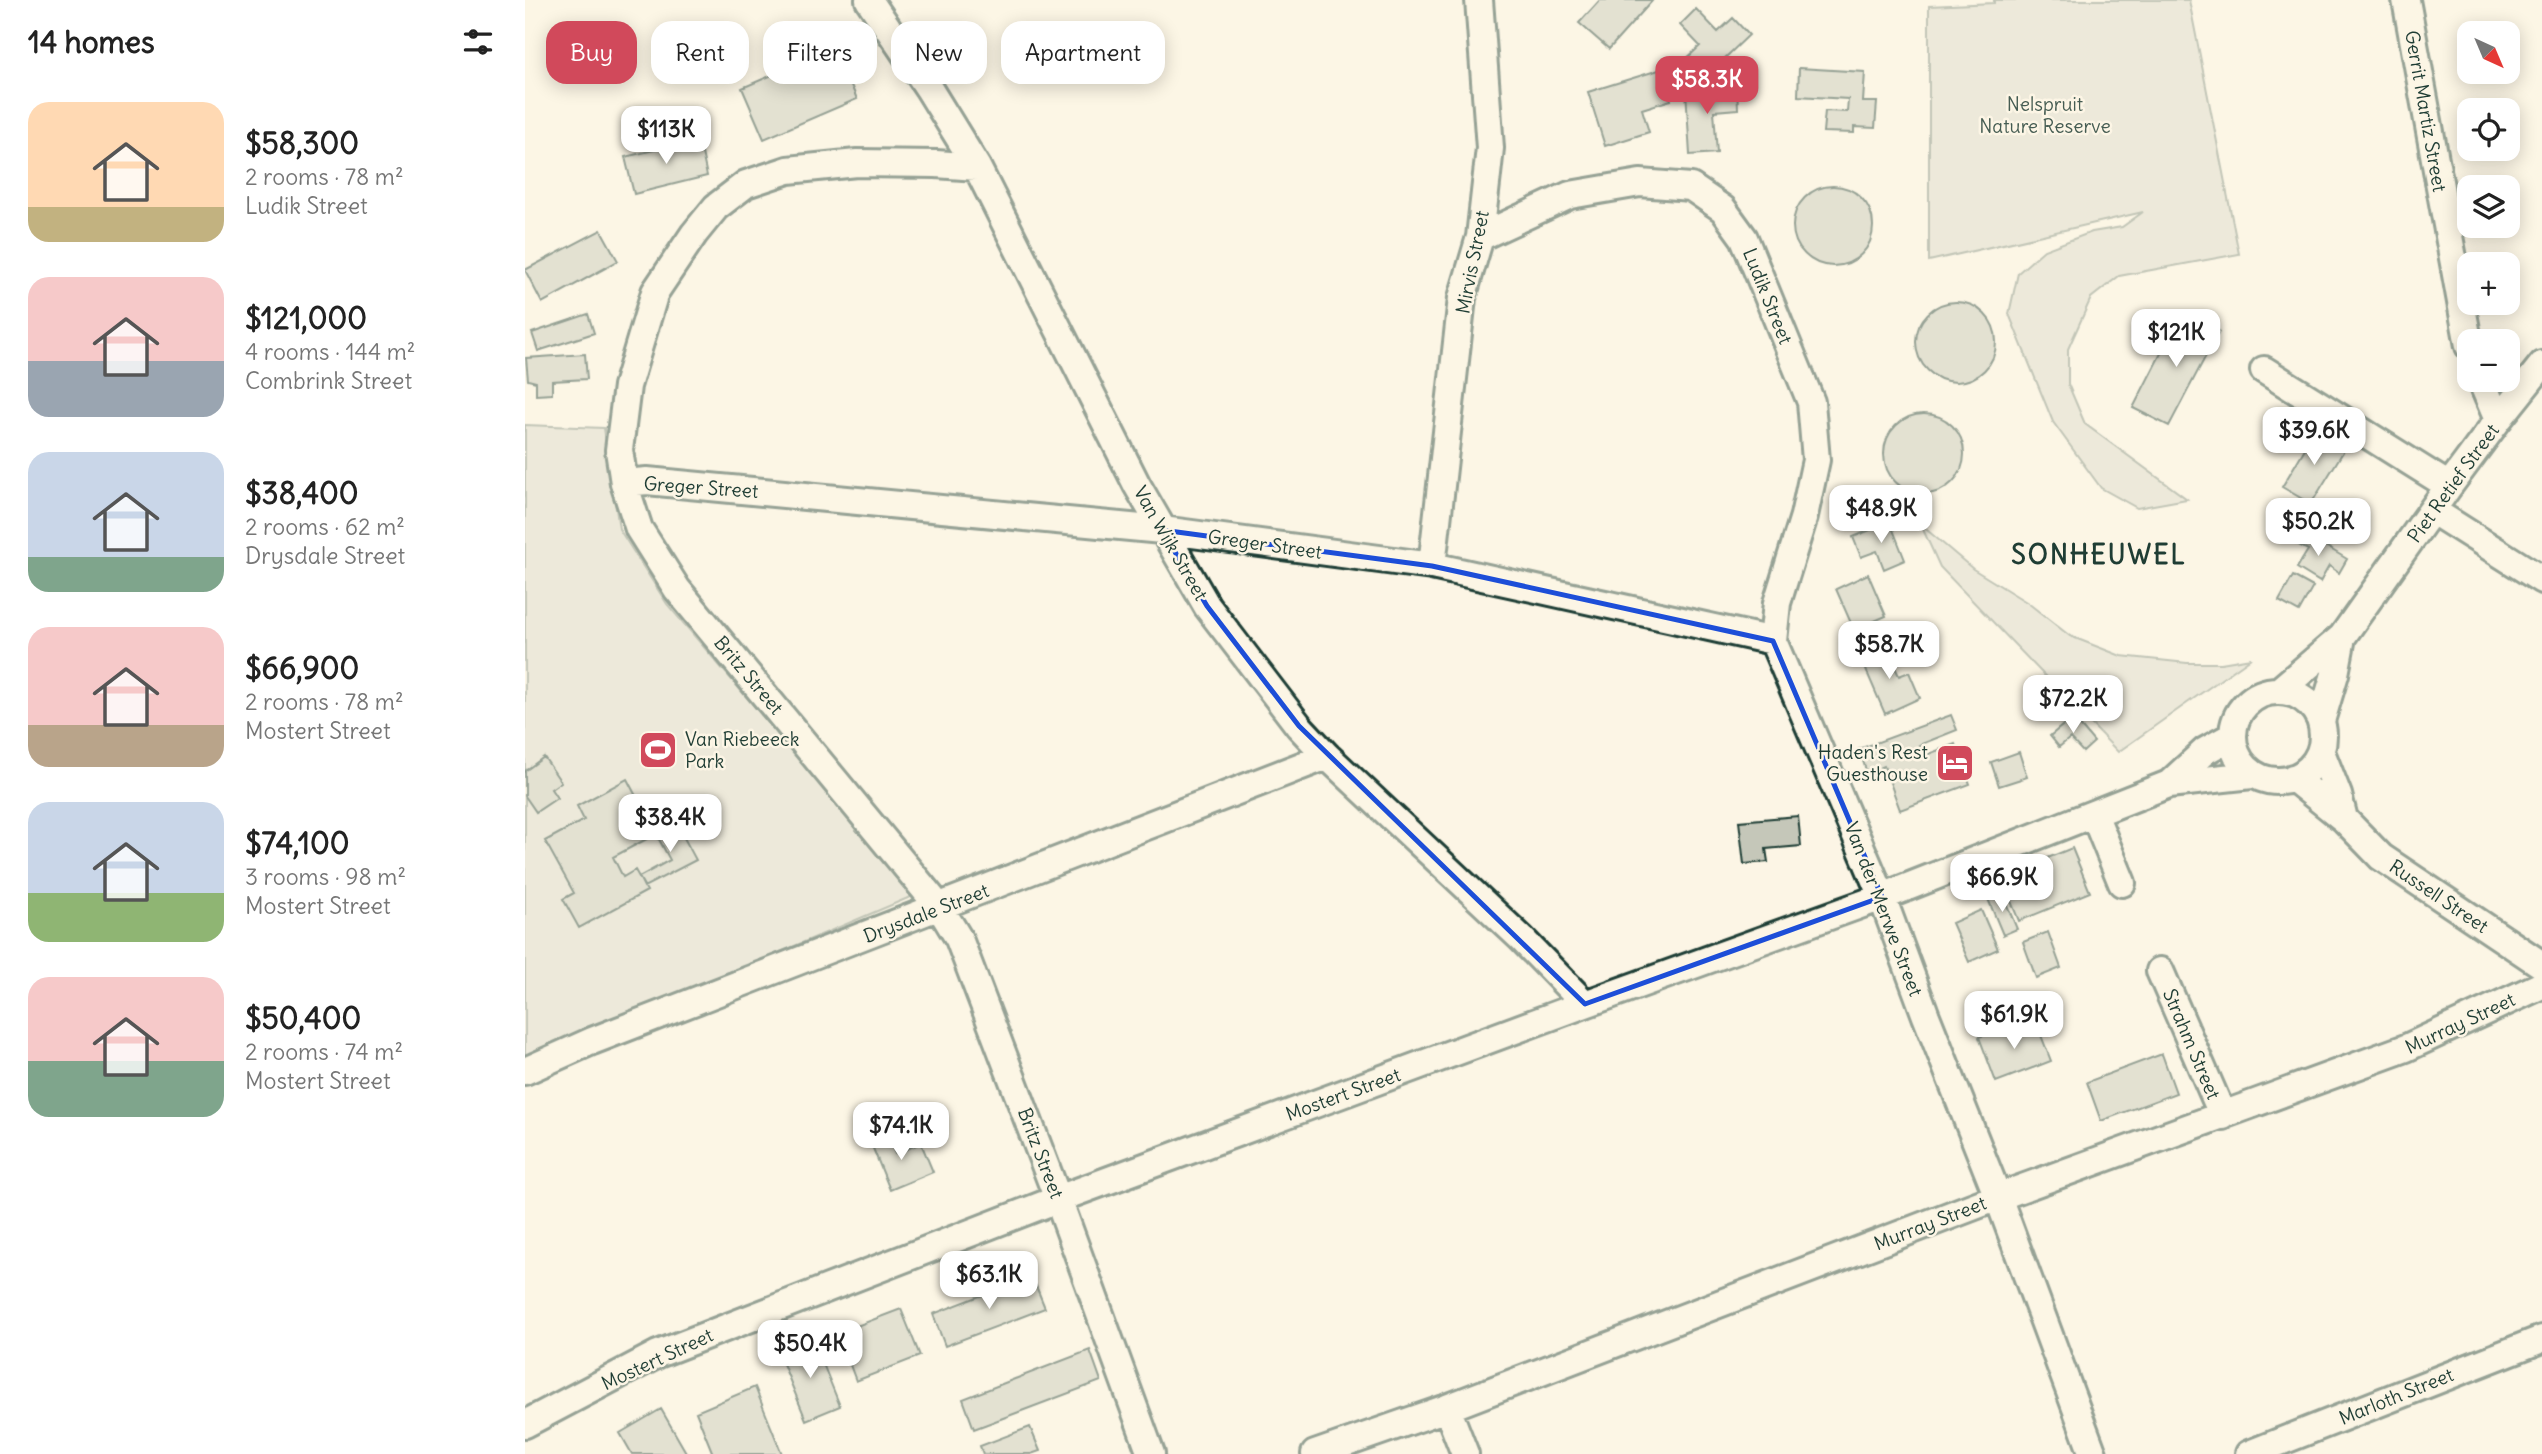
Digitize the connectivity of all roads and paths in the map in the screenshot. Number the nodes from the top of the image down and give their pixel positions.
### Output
1 (869, 0) edge
2 (1479, 0) edge
3 (2406, 0) edge
4 (977, 167) junction
5 (1480, 237) junction
6 (2466, 329) edge
7 (2542, 365) edge
8 (2264, 370) dead end
9 (2486, 392) edge
10 (2498, 420) junction
11 (624, 483) junction
12 (2449, 486) junction
13 (2433, 511) junction
14 (1162, 530) junction
15 (1431, 566) junction
16 (2542, 580) edge
17 (2342, 637) junction
18 (1773, 641) junction
19 (2280, 690) junction
20 (2321, 721) junction
21 (2232, 736) junction
22 (2321, 752) junction
23 (1327, 756) junction
24 (2252, 775) junction
25 (2294, 778) junction
26 (2169, 784) junction
27 (2094, 814) junction
28 (2344, 819) junction
29 (2122, 883) dead end
30 (1882, 897) junction
31 (940, 908) junction
32 (2542, 965) edge
33 (2161, 971) dead end
34 (2542, 985) edge
35 (1585, 1004) junction
36 (525, 1071) edge
37 (2223, 1116) junction
38 (1998, 1197) junction
39 (1058, 1199) junction
40 (2542, 1339) edge
41 (1447, 1408) junction
42 (525, 1424) edge
43 (1151, 1454) edge
44 (1315, 1454) edge
45 (1465, 1454) edge
46 (2093, 1454) edge
47 (2249, 1454) edge

1 - 4 street, Van Wijk Street
2 - 5 street, Mirvis Street
3 - 6 street, Gerrit Martiz Street
4 - 11 street, Britz Street
4 - 14 street, Van Wijk Street
5 - 15 street, Mirvis Street
5 - 18 street, Ludik Street
7 - 10 street, Piet Retief Street
8 - 12 street
9 - 10 street
10 - 12 street, Piet Retief Street
11 - 14 street, Greger Street
11 - 31 street, Britz Street
12 - 13 street, Piet Retief Street
13 - 16 street
13 - 17 street, Piet Retief Street
14 - 15 street, Greger Street
14 - 23 street, Van Wijk Street
15 - 18 street, Greger Street
17 - 19 street, Piet Retief Street
17 - 20 street, Piet Retief Street
18 - 30 street, Van der Merwe Street
19 - 20 street
19 - 21 street
20 - 22 street
21 - 24 street
21 - 26 street, Mostert Street
22 - 25 street
22 - 28 street, Russell Street
23 - 31 street, Drysdale Street
23 - 35 street, Van Wijk Street
24 - 25 street
24 - 26 street, Mostert Street
25 - 28 street, Russell Street
26 - 27 street, Mostert Street
27 - 29 street
27 - 30 street, Mostert Street
28 - 32 street, Russell Street
30 - 35 street, Mostert Street
30 - 38 street, Van der Merwe Street
31 - 36 street, Drysdale Street
31 - 39 street, Britz Street
33 - 37 street, Strahm Street
34 - 37 street, Murray Street
35 - 39 street, Mostert Street
37 - 38 street, Murray Street
38 - 41 street, Murray Street
38 - 46 street, Van der Merwe Street
39 - 42 street, Mostert Street
39 - 43 street, Britz Street
40 - 47 street, Marloth Street
41 - 44 street, Murray Street
41 - 45 street

